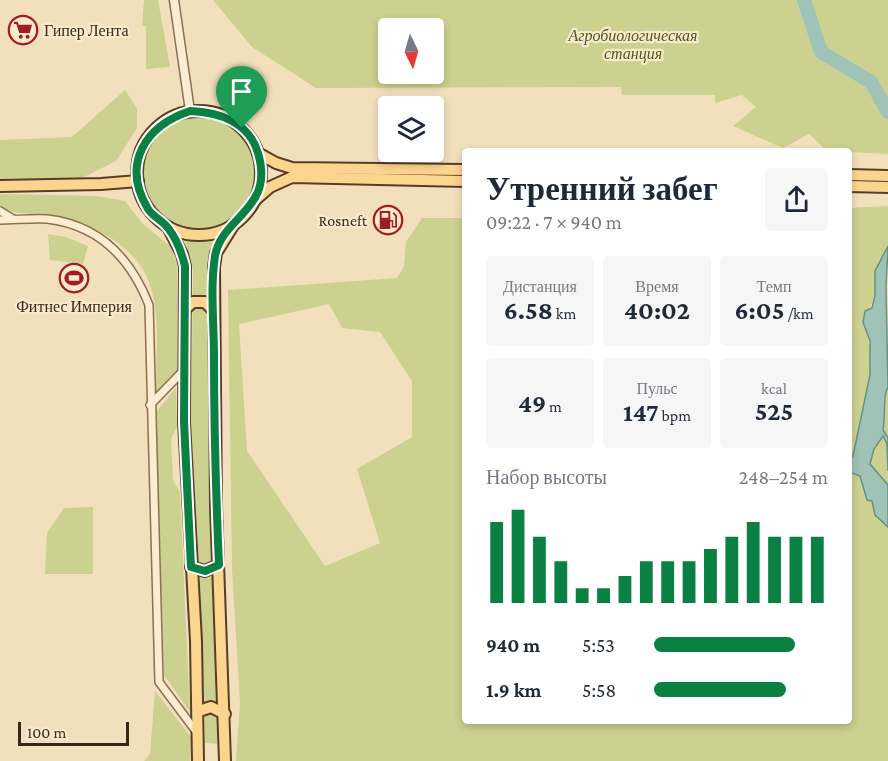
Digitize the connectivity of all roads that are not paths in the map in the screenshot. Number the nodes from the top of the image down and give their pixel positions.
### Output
1 (174, 0) edge
2 (190, 111) junction
3 (258, 153) junction
4 (462, 170) edge
5 (852, 175) edge
6 (888, 176) edge
7 (138, 181) junction
8 (462, 181) edge
9 (0, 186) edge
10 (852, 186) edge
11 (888, 187) edge
12 (255, 201) junction
13 (0, 211) edge
14 (0, 220) edge
15 (16, 220) junction
16 (234, 224) junction
17 (168, 227) junction
18 (185, 309) junction
19 (214, 311) junction
20 (184, 370) junction
21 (150, 405) junction
22 (219, 565) junction
23 (191, 567) junction
24 (199, 711) junction
25 (225, 714) junction
26 (199, 735) junction
27 (198, 761) edge
28 (225, 761) edge

1 - 2 street
2 - 3 main road
2 - 7 main road
3 - 4 main road
3 - 12 main road
5 - 6 main road
7 - 9 main road
7 - 17 main road
8 - 12 main road
10 - 11 main road
12 - 16 main road
13 - 15 street
14 - 15 street
15 - 21 street
16 - 17 main road
16 - 19 main road
17 - 18 main road
18 - 19 main road
18 - 20 main road
19 - 22 main road
20 - 21 street
20 - 23 main road
21 - 26 street
22 - 23 main road
22 - 25 main road
23 - 24 main road
24 - 25 main road
24 - 26 main road
25 - 28 main road
26 - 27 main road

